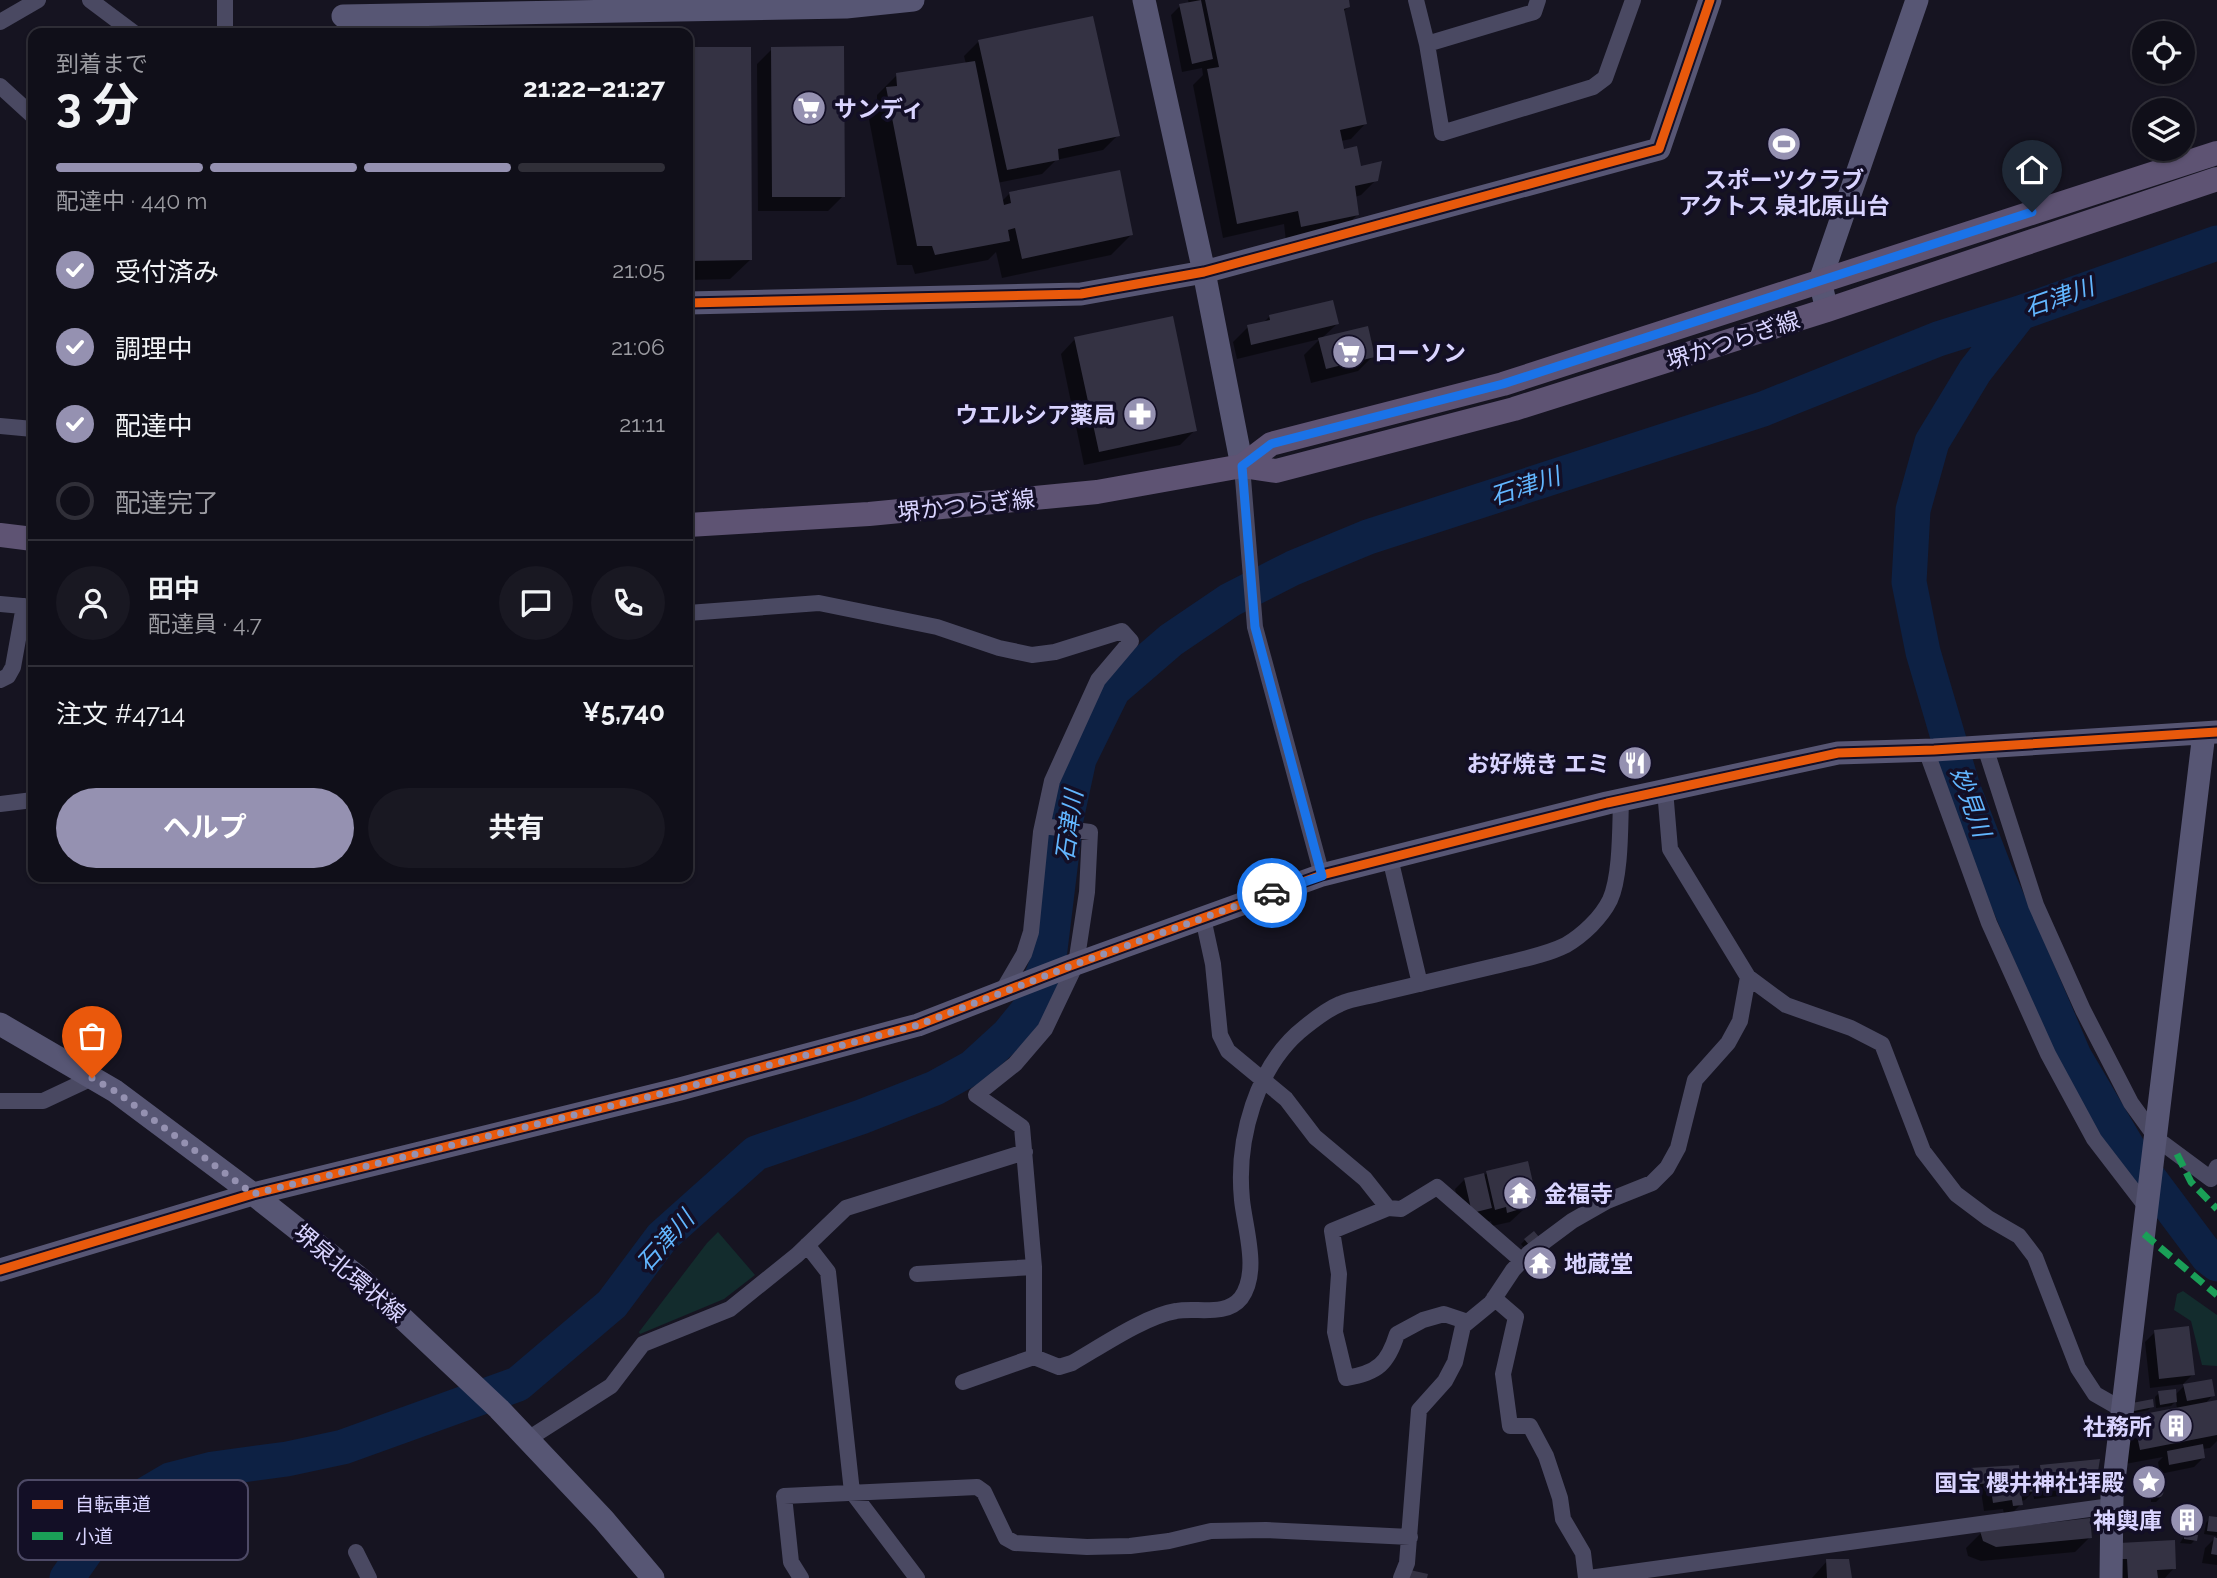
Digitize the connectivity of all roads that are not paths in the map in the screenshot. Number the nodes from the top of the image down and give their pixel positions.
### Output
1 (38, 0) edge
2 (90, 0) edge
3 (225, 0) edge
4 (914, 0) edge
5 (1144, 0) edge
6 (1416, 0) edge
7 (1538, 0) edge
8 (1633, 0) edge
9 (1710, 0) edge
10 (1917, 0) edge
11 (537, 15) edge
12 (343, 16) edge
13 (0, 22) edge
14 (127, 28) edge
15 (225, 28) edge
16 (1427, 44) junction
17 (0, 86) edge
18 (28, 111) edge
19 (2217, 153) edge
20 (2217, 179) edge
21 (1204, 272) junction
22 (1819, 281) junction
23 (693, 303) edge
24 (1827, 310) junction
25 (0, 426) edge
26 (28, 429) edge
27 (1242, 466) junction
28 (693, 525) edge
29 (0, 535) edge
30 (28, 538) edge
31 (0, 604) edge
32 (28, 606) edge
33 (28, 610) edge
34 (693, 613) edge
35 (0, 680) edge
36 (2211, 732) edge
37 (1983, 747) junction
38 (1930, 750) junction
39 (1665, 790) junction
40 (1621, 800) junction
41 (28, 801) edge
42 (0, 804) edge
43 (1043, 825) junction
44 (1390, 858) junction
45 (1322, 876) junction
46 (1203, 918) junction
47 (1073, 965) junction
48 (1748, 977) junction
49 (1420, 984) junction
50 (1005, 990) junction
51 (0, 1024) edge
52 (92, 1078) junction
53 (1262, 1079) junction
54 (0, 1101) edge
55 (2156, 1142) junction
56 (1025, 1152) junction
57 (2215, 1178) edge
58 (253, 1194) junction
59 (2147, 1205) junction
60 (1388, 1208) junction
61 (807, 1245) junction
62 (1522, 1261) junction
63 (1034, 1267) junction
64 (0, 1270) edge
65 (917, 1274) dead end
66 (1494, 1298) junction
67 (1468, 1322) junction
68 (1034, 1357) junction
69 (963, 1382) dead end
70 (2123, 1410) junction
71 (528, 1439) junction
72 (852, 1492) junction
73 (2111, 1506) junction
74 (1409, 1537) junction
75 (356, 1552) dead end
76 (369, 1578) edge
77 (653, 1578) edge
78 (802, 1578) edge
79 (917, 1578) edge
80 (1401, 1578) edge
81 (1588, 1578) edge
82 (2111, 1578) edge

1 - 13 street
2 - 14 street
3 - 15 street
4 - 11 street
5 - 21 street
6 - 16 street
7 - 16 street
8 - 16 street
9 - 21 street
10 - 22 street
11 - 12 street
17 - 18 street
19 - 22 main road, 堺かつらぎ線
20 - 24 main road, 堺かつらぎ線
21 - 23 street
21 - 27 street
22 - 24 street
22 - 27 main road, 堺かつらぎ線
24 - 27 main road, 堺かつらぎ線
25 - 26 street
27 - 28 main road, 堺かつらぎ線
27 - 45 street
29 - 30 main road
31 - 32 street
33 - 35 street
34 - 43 street
36 - 37 street
36 - 55 street
37 - 38 street
37 - 55 street
38 - 39 street
38 - 59 street
39 - 40 street
39 - 48 street
40 - 44 street
40 - 49 street
41 - 42 street
43 - 47 street
43 - 50 street
44 - 45 street
44 - 49 street
45 - 46 street
46 - 47 street
46 - 53 street
47 - 50 street
47 - 56 street
48 - 62 street
48 - 70 street
49 - 53 street
50 - 58 street
51 - 52 street, 堺泉北環状線
52 - 54 street
52 - 58 street, 堺泉北環状線
53 - 60 street
53 - 68 street
55 - 57 street
55 - 59 street
56 - 61 street
56 - 63 street
58 - 64 street
58 - 71 street, 堺泉北環状線
59 - 70 street
60 - 62 street
60 - 67 street
61 - 71 street
61 - 72 street
62 - 66 street
63 - 65 street
63 - 68 street
66 - 67 street
66 - 81 street
67 - 74 street
68 - 69 street
70 - 73 street
71 - 77 street, 堺泉北環状線
72 - 74 street
72 - 78 street
72 - 79 street
73 - 81 street
73 - 82 street
74 - 80 street
75 - 76 street

